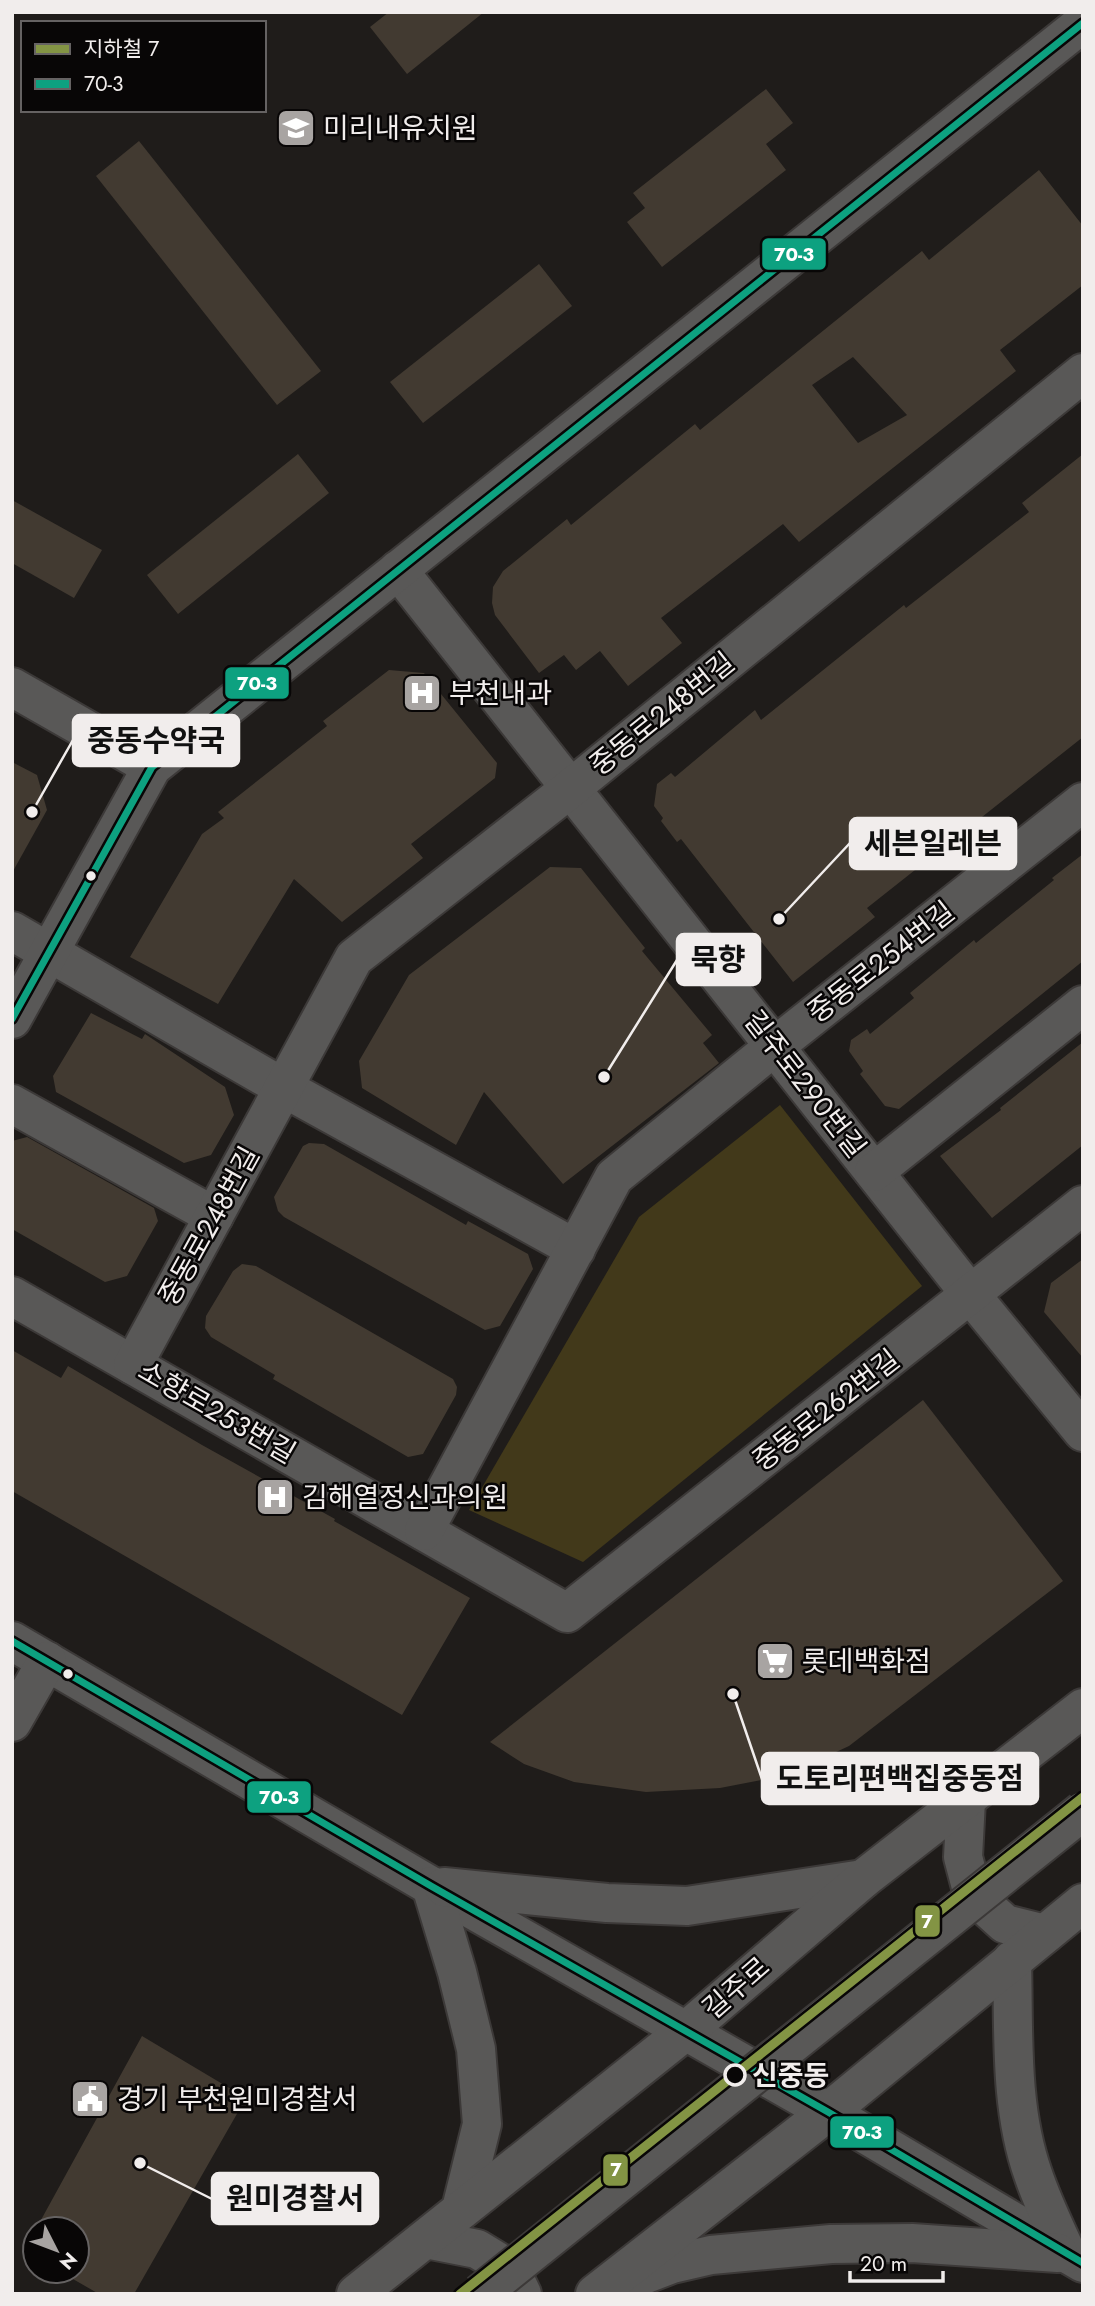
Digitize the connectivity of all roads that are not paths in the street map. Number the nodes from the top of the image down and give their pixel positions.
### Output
1 (1083, 23) edge
2 (1083, 373) edge
3 (398, 570) junction
4 (12, 687) edge
5 (152, 767) junction
6 (571, 788) junction
7 (1083, 802) edge
8 (12, 931) edge
9 (49, 952) junction
10 (1083, 1005) edge
11 (12, 1019) edge
12 (775, 1046) junction
13 (284, 1088) junction
14 (12, 1104) edge
15 (874, 1172) junction
16 (1083, 1205) edge
17 (214, 1216) junction
18 (576, 1250) junction
19 (971, 1295) junction
20 (12, 1296) edge
21 (134, 1365) junction
22 (1083, 1432) edge
23 (424, 1531) junction
24 (567, 1613) joint
25 (12, 1641) edge
26 (47, 1661) junction
27 (1083, 1708) edge
28 (12, 1722) edge
29 (966, 1800) junction
30 (1083, 1811) edge
31 (863, 1879) junction
32 (431, 1886) junction
33 (1083, 1903) edge
34 (1045, 1934) junction
35 (1012, 1960) junction
36 (687, 2030) junction
37 (828, 2112) junction
38 (461, 2209) junction
39 (426, 2239) junction
40 (1075, 2259) edge
41 (356, 2294) edge
42 (480, 2294) edge
43 (522, 2294) edge
44 (595, 2294) edge

1 - 3 street
2 - 6 street, 중동로248번길
3 - 5 street
3 - 6 street, 길주로290번길
4 - 5 street
5 - 9 street
6 - 12 street, 길주로290번길
6 - 13 street, 중동로248번길
7 - 12 street, 중동로254번길
8 - 9 street
9 - 11 street
9 - 13 street
10 - 15 street
12 - 15 street, 길주로290번길
12 - 18 street, 중동로254번길
13 - 17 street, 중동로248번길
13 - 18 street
14 - 17 street
15 - 19 street, 길주로290번길
16 - 19 street, 중동로262번길
17 - 21 street, 중동로248번길
18 - 23 street, 중동로254번길
19 - 22 street, 길주로290번길
19 - 24 street, 중동로262번길
20 - 21 street, 소향로253번길
21 - 23 street, 소향로253번길
23 - 24 street, 소향로253번길
25 - 26 street
26 - 28 street
26 - 32 street
27 - 29 street, 길주로
29 - 31 street, 길주로
29 - 34 street
30 - 42 street, bridge
31 - 32 street
31 - 36 street, 길주로
32 - 36 street
32 - 38 street
33 - 34 street
34 - 35 street
35 - 37 street
35 - 40 street
36 - 37 street
36 - 38 street, 길주로
37 - 40 street
37 - 44 street
38 - 39 street, 길주로
39 - 41 street, 길주로
39 - 43 street
40 - 44 street

